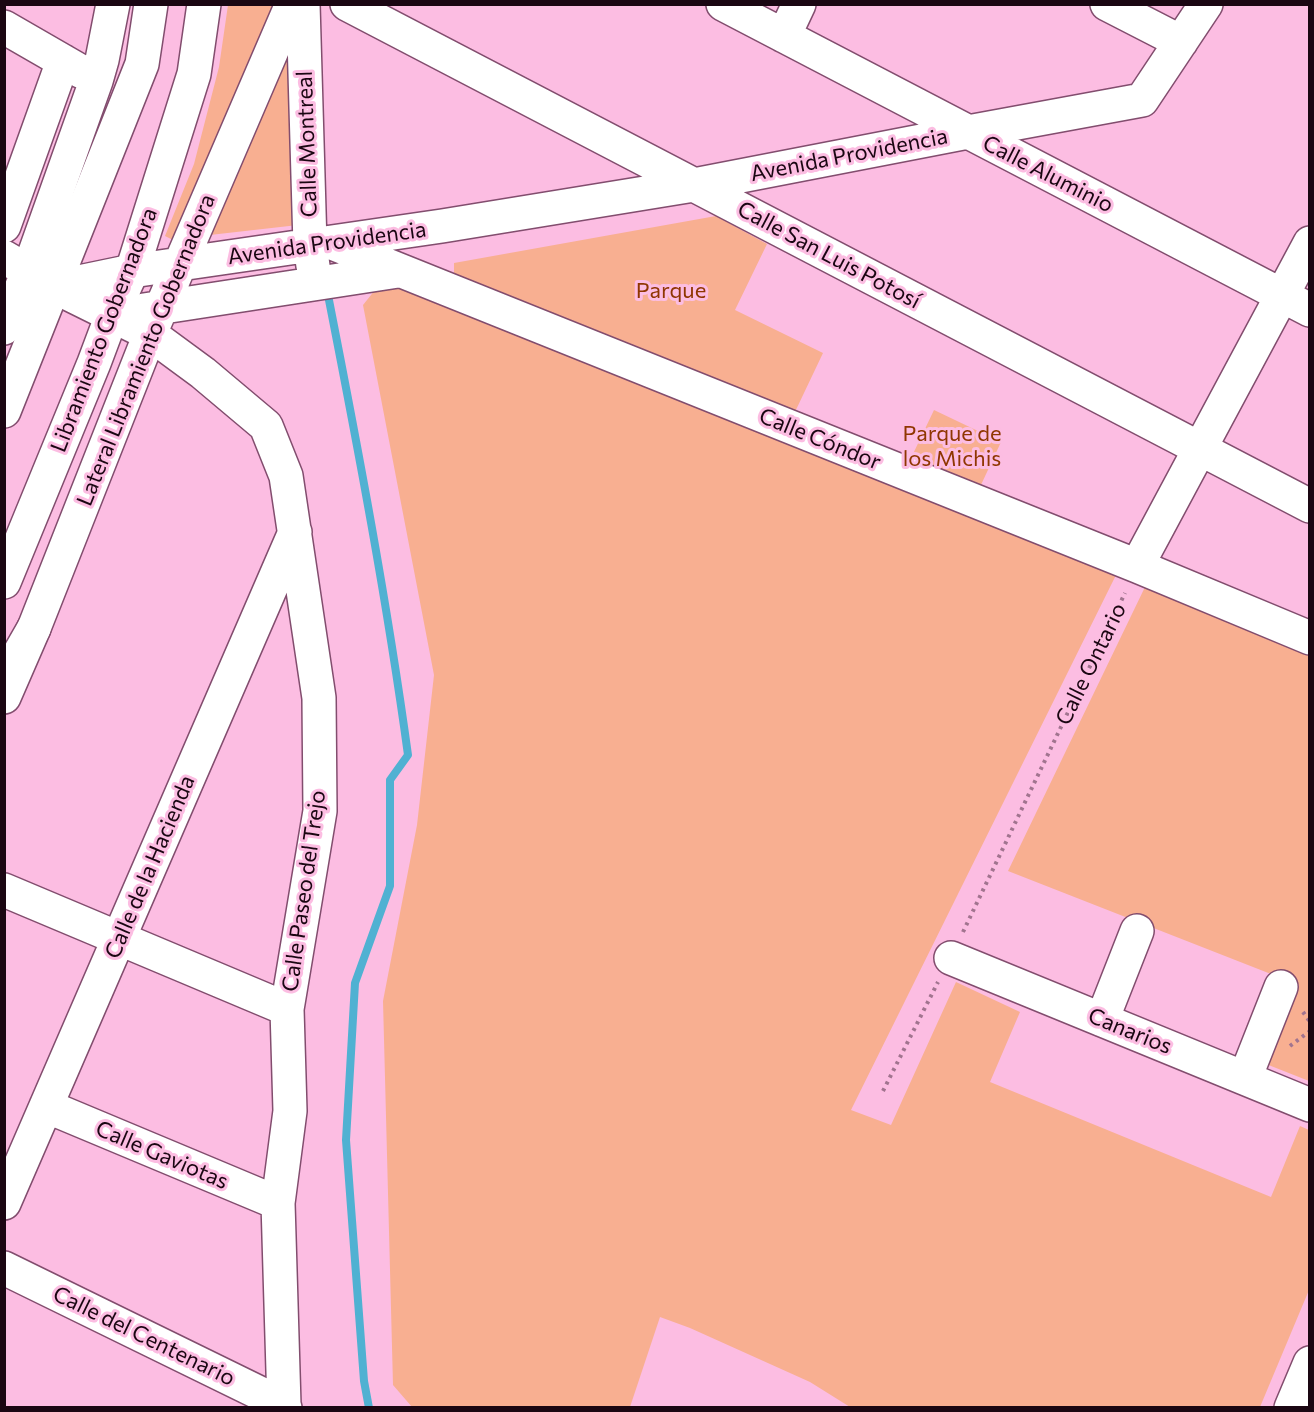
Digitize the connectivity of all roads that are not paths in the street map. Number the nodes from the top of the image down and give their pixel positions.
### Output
1 (113, 4) edge
2 (151, 4) edge
3 (204, 4) edge
4 (292, 4) edge
5 (303, 4) edge
6 (347, 4) edge
7 (723, 4) edge
8 (799, 4) edge
9 (1107, 4) edge
10 (1206, 4) edge
11 (4, 27) edge
12 (784, 36) junction
13 (1181, 42) junction
14 (63, 61) junction
15 (96, 81) junction
16 (968, 132) junction
17 (694, 185) junction
18 (4, 226) edge
19 (442, 226) junction
20 (1310, 243) edge
21 (320, 244) junction
22 (180, 264) junction
23 (132, 271) junction
24 (399, 271) junction
25 (29, 272) edge
26 (315, 283) junction
27 (1296, 302) edge
28 (112, 315) junction
29 (156, 320) junction
30 (4, 328) edge
31 (4, 411) edge
32 (1200, 449) junction
33 (1310, 506) edge
34 (295, 532) junction
35 (1137, 566) junction
36 (4, 582) edge
37 (34, 628) junction
38 (1310, 638) edge
39 (4, 680) edge
40 (4, 697) edge
41 (4, 890) edge
42 (1137, 931) dead end
43 (119, 938) junction
44 (951, 958) road end
45 (1281, 987) dead end
46 (287, 1010) junction
47 (1102, 1020) junction
48 (1245, 1078) junction
49 (1310, 1105) edge
50 (46, 1106) junction
51 (4, 1203) edge
52 (278, 1203) junction
53 (4, 1268) edge
54 (1310, 1363) edge
55 (285, 1406) edge
56 (1292, 1407) edge

1 - 15 main road
2 - 25 main road
3 - 23 main road, Libramiento Gobernadora
4 - 22 main road, Lateral Libramiento Gobernadora
5 - 21 main road, Calle Montreal
6 - 17 main road, Calle San Luis Potosí
7 - 12 main road, Calle Aluminio
8 - 12 main road
9 - 13 main road
10 - 13 main road, Avenida Providencia
11 - 14 main road
12 - 16 main road, Calle Aluminio
13 - 16 main road, Avenida Providencia
14 - 15 main road
14 - 18 main road
15 - 25 main road
16 - 17 main road, Avenida Providencia
16 - 27 main road, Calle Aluminio
17 - 19 main road, Avenida Providencia
17 - 32 main road, Calle San Luis Potosí
19 - 21 main road, Avenida Providencia
19 - 24 main road, Avenida Providencia
20 - 27 main road
21 - 22 main road, Avenida Providencia
21 - 24 main road, Calle Cóndor
21 - 26 main road, Calle Montreal
22 - 23 main road, Avenida Providencia
22 - 29 main road, Lateral Libramiento Gobernadora
23 - 25 main road, Avenida Providencia
23 - 28 main road, Libramiento Gobernadora
24 - 26 main road, Avenida Providencia
24 - 35 main road, Calle Cóndor
25 - 28 main road
25 - 30 main road
25 - 31 main road
26 - 29 main road, Avenida Providencia
27 - 32 main road
28 - 29 main road, Calle Paseo del Trejo
28 - 36 main road, Libramiento Gobernadora
29 - 34 main road, Calle Paseo del Trejo
29 - 37 main road, Lateral Libramiento Gobernadora
32 - 33 main road, Calle San Luis Potosí
32 - 35 main road
34 - 43 main road, Calle de la Hacienda
34 - 46 main road, Calle Paseo del Trejo
35 - 38 main road, Calle Cóndor
37 - 39 main road
37 - 40 main road, Lateral Libramiento Gobernadora
41 - 43 main road
42 - 47 main road
43 - 46 main road
43 - 50 main road, Calle de la Hacienda
44 - 47 main road, Canarios
45 - 48 main road
46 - 52 main road, Calle Paseo del Trejo
47 - 48 main road, Canarios
48 - 49 main road, Canarios
50 - 51 main road, Calle de la Hacienda
50 - 52 main road, Calle Gaviotas
52 - 55 main road, Calle Paseo del Trejo
53 - 55 main road, Calle del Centenario
54 - 56 main road

